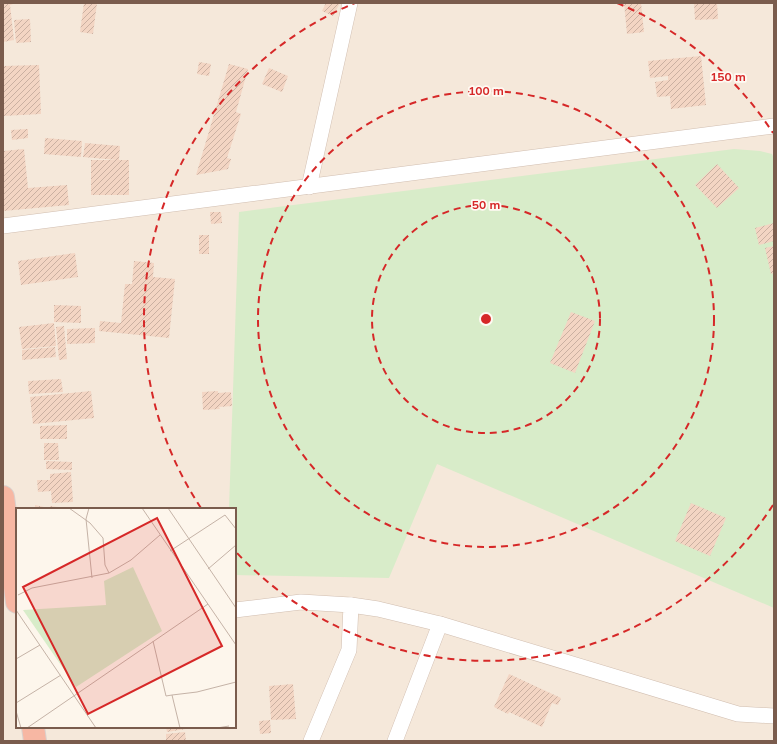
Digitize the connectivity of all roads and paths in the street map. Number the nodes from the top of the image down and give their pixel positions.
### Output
1 (350, 3) edge
2 (774, 126) edge
3 (309, 187) junction
4 (3, 226) edge
5 (3, 497) edge
6 (8, 563) edge
7 (16, 598) edge
8 (351, 605) junction
9 (236, 610) edge
10 (440, 624) junction
11 (774, 716) edge
12 (33, 728) edge
13 (35, 741) edge
14 (311, 741) edge
15 (395, 741) edge

1 - 3 street
2 - 3 street
3 - 4 street
5 - 6 highway
6 - 7 highway
8 - 9 street
8 - 10 street
8 - 14 street
10 - 11 street
10 - 15 street
12 - 13 highway

